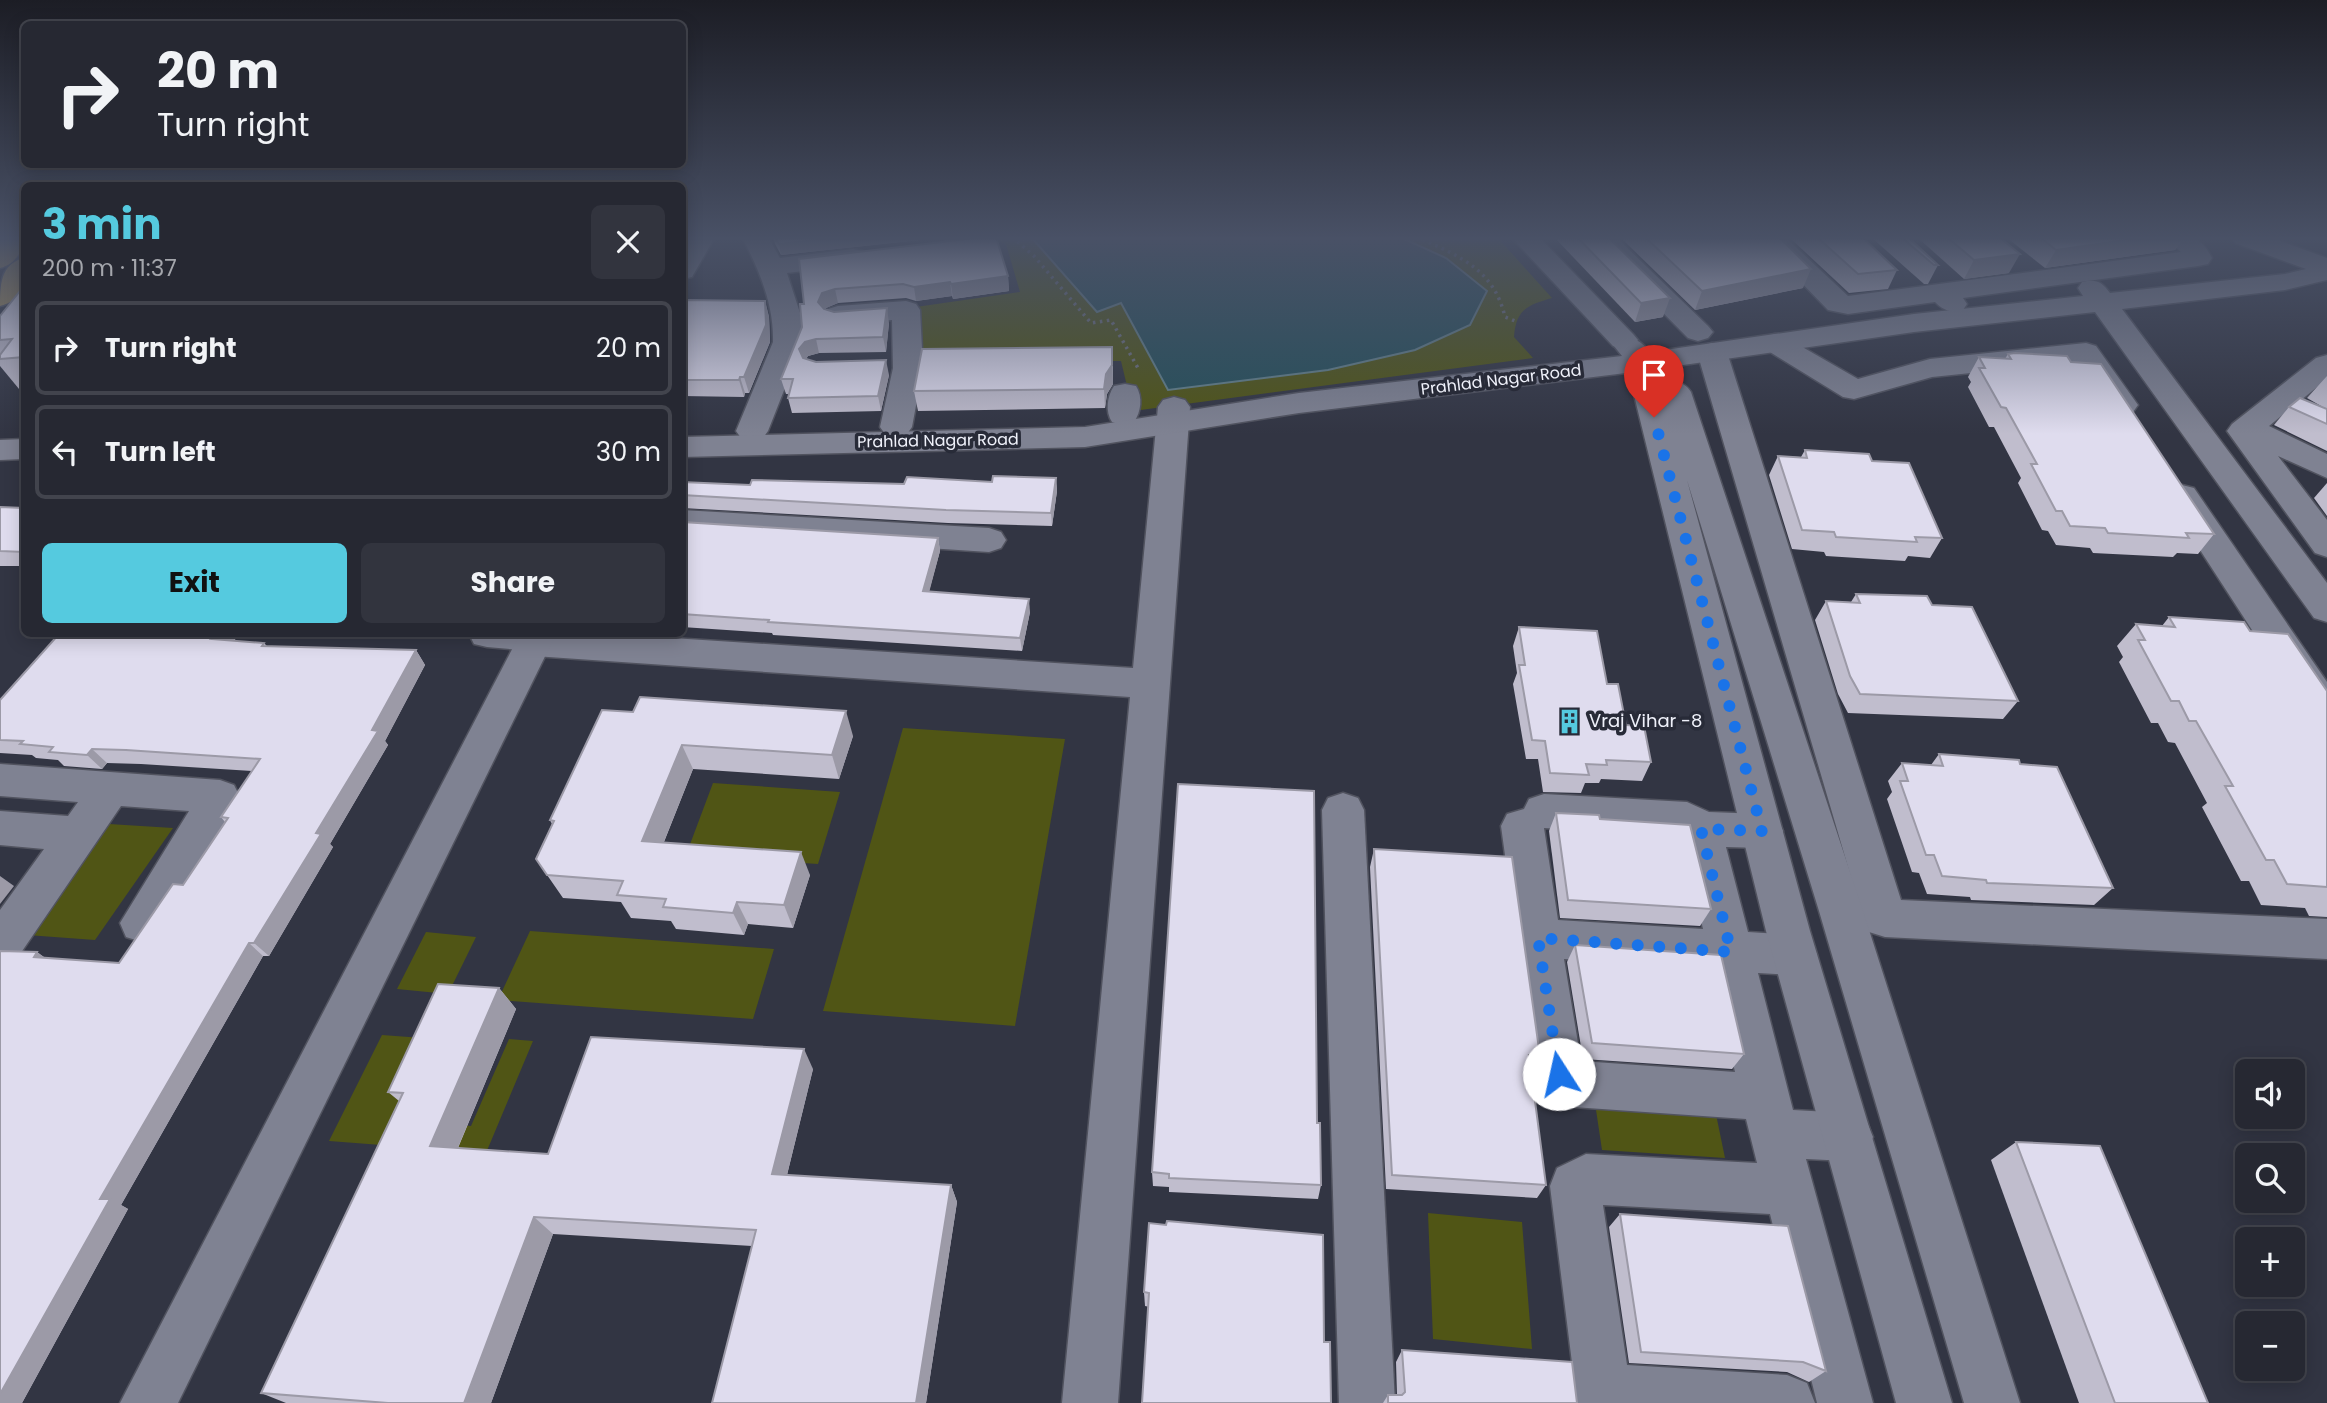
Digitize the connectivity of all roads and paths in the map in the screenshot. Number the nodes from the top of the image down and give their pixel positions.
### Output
1 (770, 302) edge
2 (1074, 302) edge
3 (1503, 302) edge
4 (1585, 302) edge
5 (1666, 302) edge
6 (1822, 302) edge
7 (1836, 302) edge
8 (1874, 302) edge
9 (1908, 302) edge
10 (2048, 302) edge
11 (2102, 302) edge
12 (838, 315) edge
13 (1837, 316) junction
14 (1515, 321) dead end
15 (1705, 342) junction
16 (1775, 343) junction
17 (1641, 362) junction
18 (2323, 372) edge
19 (1130, 394) junction
20 (2280, 400) junction
21 (1173, 416) junction
22 (2315, 417) edge
23 (896, 427) junction
24 (2247, 428) junction
25 (752, 431) junction
26 (686, 432) edge
27 (2140, 432) edge
28 (686, 447) edge
29 (21, 449) edge
30 (0, 450) edge
31 (2162, 466) edge
32 (21, 467) edge
33 (2327, 467) edge
34 (0, 468) edge
35 (686, 520) edge
36 (989, 540) dead end
37 (2327, 545) edge
38 (2327, 609) edge
39 (536, 637) edge
40 (1151, 684) junction
41 (2327, 713) edge
42 (0, 780) edge
43 (112, 787) junction
44 (1343, 810) dead end
45 (0, 828) edge
46 (1701, 829) junction
47 (1762, 831) junction
48 (79, 834) junction
49 (142, 923) dead end
50 (1538, 938) junction
51 (2327, 939) edge
52 (0, 946) edge
53 (1731, 952) junction
54 (1795, 954) junction
55 (1808, 1000) junction
56 (1870, 1006) junction
57 (1770, 1115) junction
58 (1848, 1137) junction
59 (1790, 1190) junction
60 (1604, 1397) edge
61 (148, 1403) edge
62 (1090, 1403) edge
63 (1367, 1403) edge
64 (1787, 1403) edge
65 (1845, 1403) edge
66 (1924, 1403) edge
67 (1992, 1403) edge

1 - 25 street
2 - 19 path
3 - 14 path
4 - 17 street
5 - 15 street
6 - 13 street
7 - 8 street
9 - 13 street
10 - 16 street
11 - 38 street
12 - 23 street
13 - 15 street
15 - 16 street
15 - 17 street
15 - 51 street
16 - 27 street
17 - 21 street
17 - 47 street
17 - 56 street
18 - 20 street
19 - 21 street
19 - 23 street
20 - 22 street
20 - 24 street
21 - 28 street, Prahlad Nagar Road
21 - 40 street
23 - 25 street
24 - 33 street
24 - 37 street
25 - 26 street
29 - 30 street
31 - 41 street
32 - 34 street
35 - 36 street
39 - 40 street
39 - 61 street
40 - 62 street
42 - 43 street
43 - 48 street
43 - 49 street
44 - 63 street
45 - 48 street
46 - 47 street
46 - 50 street
46 - 53 street
47 - 54 street
48 - 52 street
50 - 53 street
50 - 57 street
53 - 54 street
53 - 57 street
54 - 55 street
55 - 56 street
55 - 58 street
56 - 67 street
57 - 58 street
57 - 59 street
58 - 66 street
59 - 60 street
59 - 65 street
60 - 64 street

